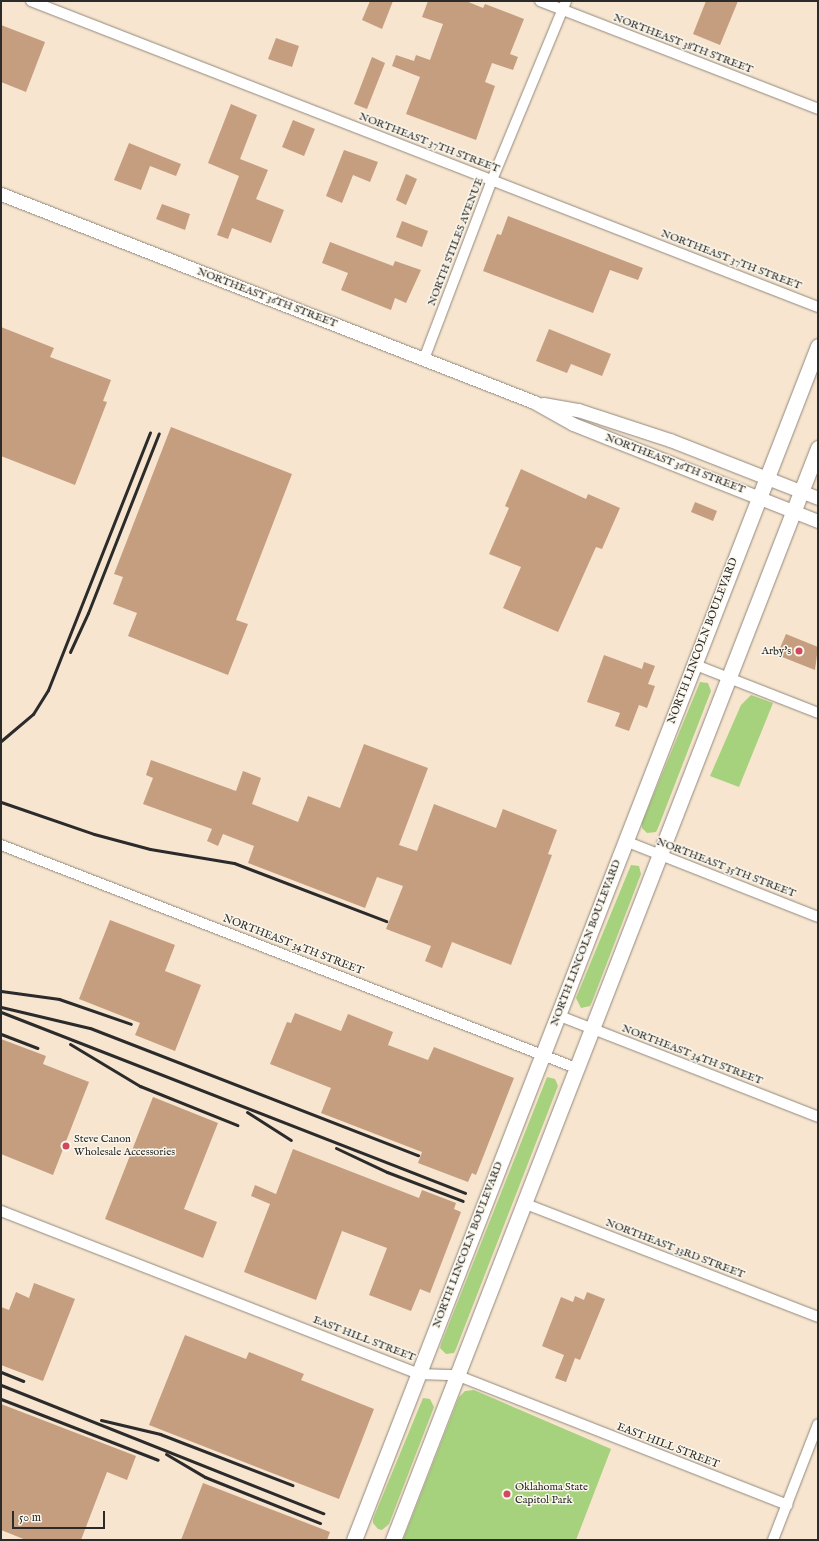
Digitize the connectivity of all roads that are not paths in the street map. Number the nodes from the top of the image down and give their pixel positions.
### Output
1 (31, 1) edge
2 (540, 1) edge
3 (564, 6) edge
4 (818, 110) edge
5 (492, 180) junction
6 (1, 194) edge
7 (818, 306) edge
8 (818, 346) edge
9 (424, 358) junction
10 (534, 402) junction
11 (818, 448) edge
12 (766, 477) junction
13 (801, 492) junction
14 (758, 497) junction
15 (818, 498) edge
16 (794, 512) junction
17 (818, 521) edge
18 (693, 664) junction
19 (727, 678) junction
20 (818, 713) edge
21 (625, 841) junction
22 (1, 845) edge
23 (659, 855) junction
24 (818, 917) edge
25 (557, 1015) junction
26 (591, 1029) junction
27 (542, 1055) junction
28 (576, 1068) junction
29 (818, 1117) edge
30 (523, 1203) junction
31 (1, 1212) edge
32 (818, 1317) edge
33 (418, 1374) junction
34 (456, 1375) junction
35 (818, 1424) edge
36 (787, 1505) junction
37 (357, 1539) edge
38 (394, 1540) edge
39 (773, 1540) edge

1 - 5 street, NORTHEAST 37TH STREET
2 - 3 street, NORTHEAST 38TH STREET
3 - 4 street, NORTHEAST 38TH STREET
3 - 5 street, NORTH STILES AVENUE
5 - 7 street, NORTHEAST 37TH STREET
5 - 9 street, NORTH STILES AVENUE
6 - 9 main road, NORTHEAST 36TH STREET
8 - 12 main road, NORTH LINCOLN BOULEVARD
9 - 10 main road, NORTHEAST 36TH STREET
10 - 12 main road, NORTHEAST 36TH STREET
10 - 14 main road, NORTHEAST 36TH STREET
11 - 13 main road
12 - 13 main road, NORTHEAST 36TH STREET
12 - 14 main road, NORTH LINCOLN BOULEVARD
13 - 15 main road, NORTHEAST 36TH STREET
13 - 16 main road
14 - 16 main road, NORTHEAST 36TH STREET
14 - 18 main road, NORTH LINCOLN BOULEVARD
16 - 17 main road, NORTHEAST 36TH STREET
16 - 19 main road
18 - 19 street
18 - 21 main road, NORTH LINCOLN BOULEVARD
19 - 20 street
19 - 23 main road
21 - 23 street, NORTHEAST 35TH STREET
21 - 25 main road, NORTH LINCOLN BOULEVARD
22 - 27 street, NORTHEAST 34TH STREET
23 - 24 street, NORTHEAST 35TH STREET
23 - 26 main road
25 - 26 street, NORTHEAST 34TH STREET
25 - 27 main road, NORTH LINCOLN BOULEVARD
26 - 28 main road
26 - 29 street, NORTHEAST 34TH STREET
27 - 28 street, NORTHEAST 34TH STREET
27 - 33 main road, NORTH LINCOLN BOULEVARD
28 - 30 main road
30 - 32 street, NORTHEAST 33RD STREET
30 - 34 main road
31 - 33 street, EAST HILL STREET
33 - 34 street, EAST HILL STREET
33 - 37 main road, NORTH LINCOLN BOULEVARD
34 - 36 street, EAST HILL STREET
34 - 38 main road
35 - 36 street
36 - 39 street

